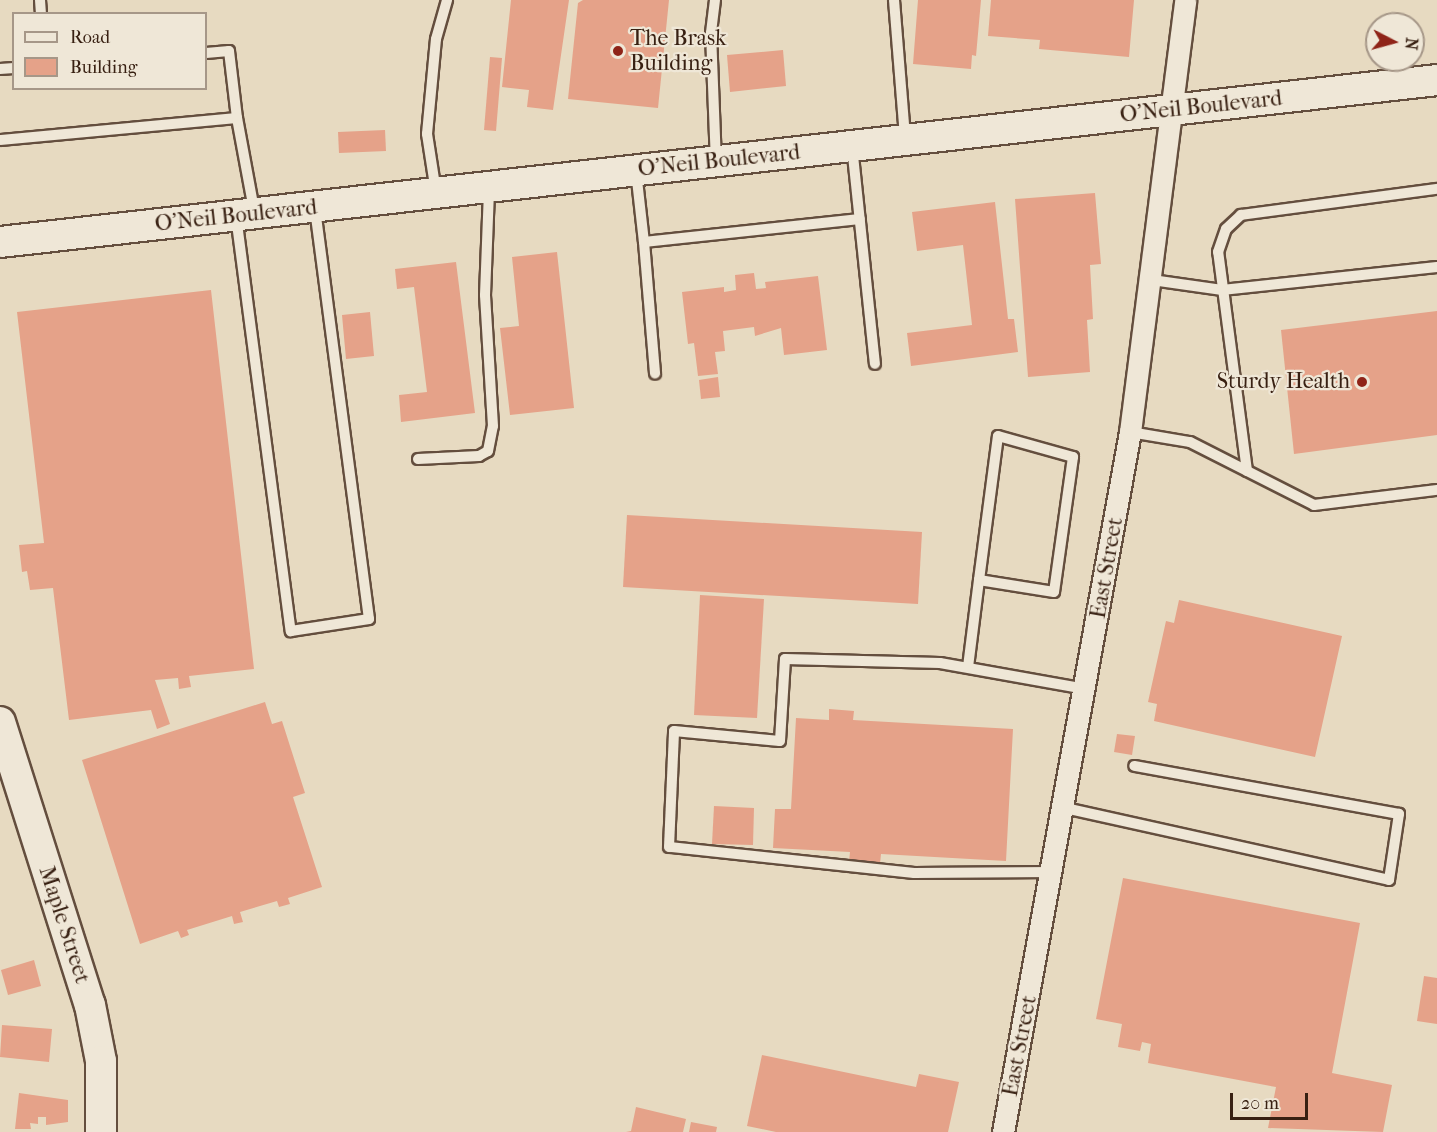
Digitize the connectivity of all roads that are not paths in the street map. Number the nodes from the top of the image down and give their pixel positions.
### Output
1 (447, 0) edge
2 (715, 0) edge
3 (894, 0) edge
4 (1185, 0) edge
5 (207, 53) edge
6 (1437, 80) edge
7 (1173, 110) junction
8 (237, 118) junction
9 (0, 140) edge
10 (905, 140) junction
11 (852, 146) junction
12 (716, 161) junction
13 (636, 170) junction
14 (489, 187) junction
15 (1437, 189) edge
16 (436, 193) junction
17 (314, 207) junction
18 (245, 214) junction
19 (860, 219) junction
20 (0, 242) edge
21 (644, 242) junction
22 (1437, 267) edge
23 (1152, 280) junction
24 (1222, 290) junction
25 (875, 364) dead end
26 (655, 374) dead end
27 (1130, 432) junction
28 (418, 459) dead end
29 (1247, 471) junction
30 (1437, 490) edge
31 (979, 580) junction
32 (968, 667) junction
33 (1086, 689) junction
34 (0, 722) edge
35 (1134, 766) dead end
36 (1065, 808) junction
37 (1053, 872) junction
38 (101, 1132) edge
39 (1003, 1132) edge

1 - 16 lane
2 - 12 lane
3 - 10 lane
4 - 7 street, East Street
5 - 8 lane
6 - 7 main road, O'Neil Boulevard
7 - 10 main road, O'Neil Boulevard
7 - 23 street, East Street
8 - 9 lane
8 - 18 lane
10 - 11 main road, O'Neil Boulevard
11 - 12 main road, O'Neil Boulevard
11 - 19 lane
12 - 13 main road, O'Neil Boulevard
13 - 14 main road, O'Neil Boulevard
13 - 21 lane
14 - 16 main road, O'Neil Boulevard
14 - 28 lane
15 - 24 lane
16 - 17 main road, O'Neil Boulevard
17 - 18 main road, O'Neil Boulevard
17 - 18 lane
18 - 20 main road, O'Neil Boulevard
19 - 21 lane
19 - 25 lane
21 - 26 lane
22 - 24 lane
23 - 24 lane
23 - 27 street, East Street
24 - 29 lane
27 - 29 lane
27 - 33 street, East Street
29 - 30 lane
31 - 31 lane
31 - 32 lane
32 - 33 lane
32 - 37 lane
33 - 36 street, East Street
34 - 38 main road, Maple Street
35 - 36 lane
36 - 37 street, East Street
37 - 39 street, East Street

